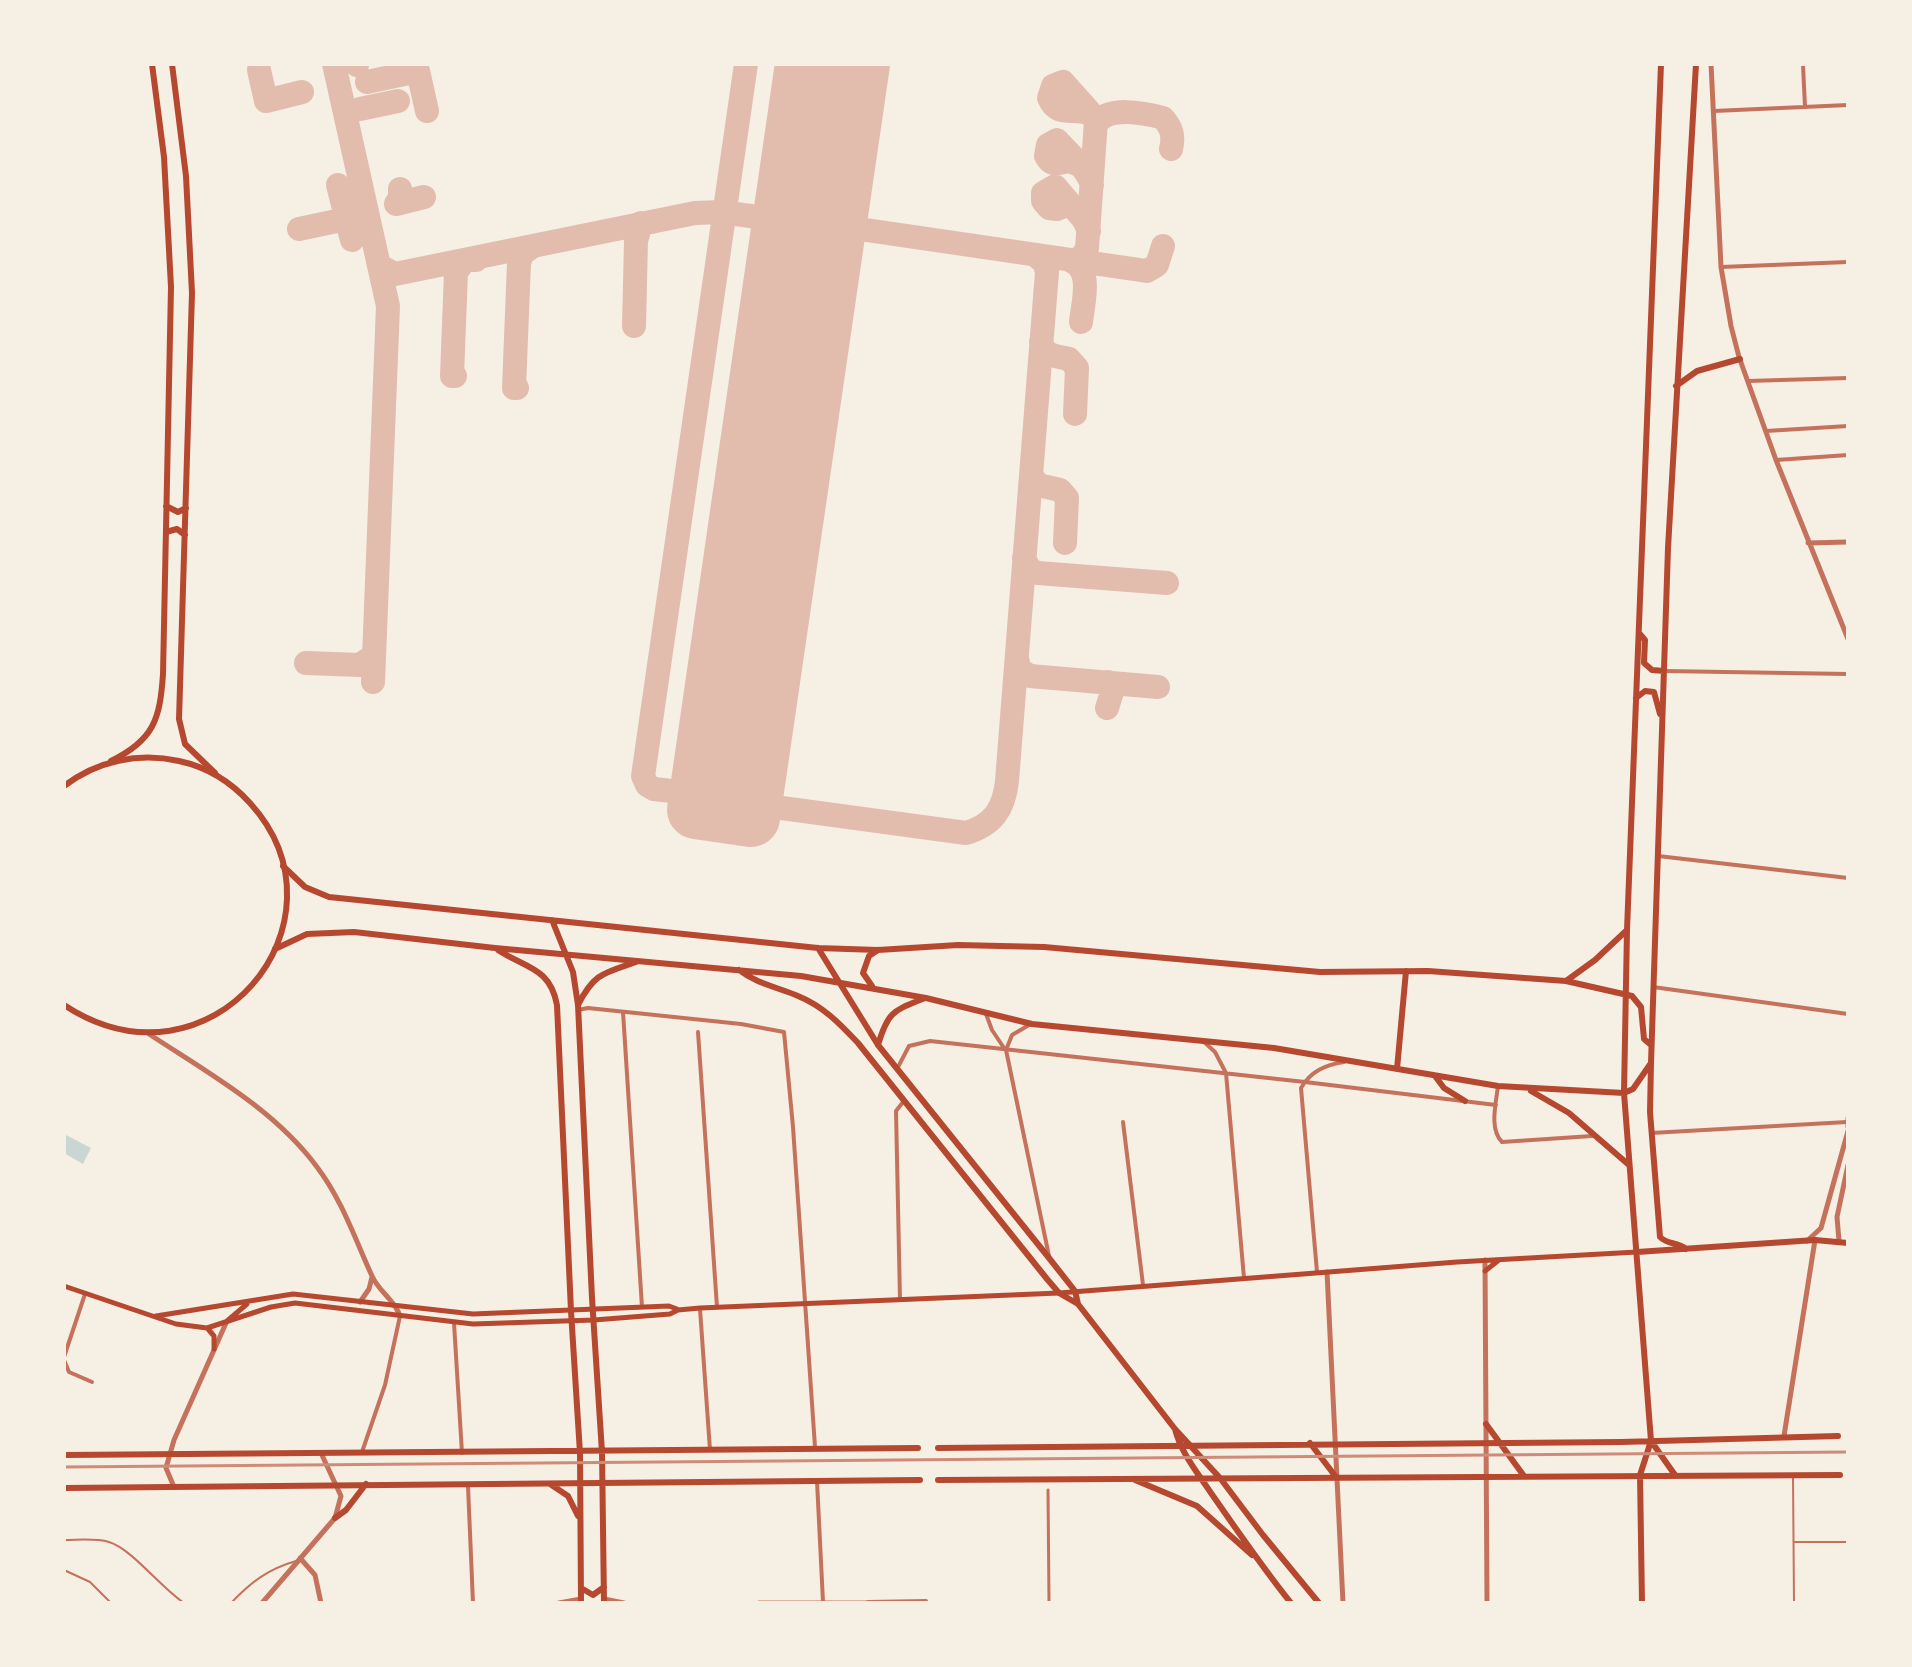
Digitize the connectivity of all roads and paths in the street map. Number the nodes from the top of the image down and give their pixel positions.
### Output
1 (152, 64) edge
2 (172, 64) edge
3 (1661, 64) edge
4 (1696, 64) edge
5 (1711, 64) edge
6 (1753, 64) edge
7 (1827, 64) edge
8 (1803, 65) edge
9 (1848, 105) edge
10 (1805, 107) junction
11 (1714, 111) junction
12 (1848, 262) edge
13 (1721, 267) junction
14 (1740, 359) junction
15 (1848, 378) edge
16 (1748, 381) junction
17 (1676, 386) junction
18 (1848, 426) edge
19 (1766, 431) junction
20 (1848, 455) edge
21 (1776, 460) junction
22 (166, 506) junction
23 (186, 508) junction
24 (166, 532) junction
25 (185, 535) junction
26 (1848, 542) edge
27 (1808, 543) junction
28 (1639, 633) junction
29 (1848, 639) edge
30 (1664, 671) junction
31 (1848, 674) edge
32 (1636, 698) junction
33 (1663, 717) junction
34 (108, 762) junction
35 (216, 774) junction
36 (64, 786) edge
37 (1658, 856) junction
38 (283, 866) junction
39 (1848, 878) edge
40 (552, 920) junction
41 (1627, 930) junction
42 (495, 948) junction
43 (818, 948) junction
44 (275, 949) junction
45 (878, 950) junction
46 (567, 954) junction
47 (641, 961) junction
48 (739, 970) junction
49 (1406, 971) junction
50 (838, 981) junction
51 (1566, 981) junction
52 (872, 987) junction
53 (1653, 987) junction
54 (1626, 993) junction
55 (926, 998) junction
56 (64, 1005) edge
57 (578, 1007) junction
58 (623, 1012) junction
59 (986, 1014) junction
60 (1848, 1014) edge
61 (1032, 1024) junction
62 (698, 1032) dead end
63 (149, 1034) junction
64 (1203, 1041) junction
65 (878, 1045) junction
66 (1651, 1045) junction
67 (1006, 1050) junction
68 (1352, 1061) junction
69 (1651, 1063) junction
70 (897, 1069) junction
71 (1397, 1069) junction
72 (1226, 1073) junction
73 (1435, 1076) junction
74 (1305, 1082) junction
75 (1498, 1086) junction
76 (1528, 1089) junction
77 (1624, 1093) junction
78 (1465, 1101) junction
79 (903, 1102) junction
80 (1496, 1105) junction
81 (1123, 1122) dead end
82 (1848, 1125) edge
83 (1651, 1133) junction
84 (1596, 1135) junction
85 (1629, 1165) junction
86 (1848, 1165) edge
87 (1811, 1241) junction
88 (1839, 1241) junction
89 (1848, 1243) edge
90 (1686, 1249) junction
91 (1637, 1252) junction
92 (1049, 1258) junction
93 (1500, 1259) junction
94 (1485, 1260) junction
95 (1485, 1271) junction
96 (1317, 1272) junction
97 (1327, 1272) junction
98 (372, 1276) junction
99 (1244, 1278) junction
100 (1143, 1285) junction
101 (64, 1286) edge
102 (1075, 1291) junction
103 (1059, 1293) junction
104 (85, 1294) junction
105 (900, 1300) junction
106 (251, 1302) junction
107 (360, 1302) junction
108 (805, 1304) junction
109 (1078, 1304) junction
110 (395, 1305) junction
111 (642, 1307) junction
112 (717, 1307) junction
113 (700, 1308) junction
114 (593, 1309) junction
115 (678, 1310) junction
116 (571, 1311) junction
117 (473, 1314) junction
118 (518, 1314) junction
119 (156, 1316) junction
120 (400, 1316) junction
121 (572, 1320) junction
122 (594, 1320) junction
123 (226, 1323) junction
124 (454, 1323) junction
125 (519, 1323) junction
126 (473, 1324) junction
127 (207, 1328) junction
128 (214, 1349) junction
129 (64, 1359) edge
130 (92, 1382) dead end
131 (1486, 1424) junction
132 (1175, 1429) junction
133 (1784, 1436) junction
134 (1838, 1436) dead end
135 (1651, 1441) junction
136 (1501, 1442) junction
137 (1310, 1443) junction
138 (1335, 1443) junction
139 (1486, 1443) junction
140 (1179, 1444) junction
141 (1192, 1444) junction
142 (918, 1448) dead end
143 (938, 1448) dead end
144 (815, 1449) junction
145 (710, 1450) junction
146 (602, 1452) junction
147 (321, 1453) junction
148 (362, 1453) junction
149 (462, 1453) junction
150 (580, 1453) junction
151 (64, 1455) edge
152 (170, 1455) junction
153 (1793, 1474) junction
154 (1640, 1475) junction
155 (1675, 1475) junction
156 (1840, 1475) dead end
157 (1486, 1476) junction
158 (1524, 1476) junction
159 (1336, 1477) junction
160 (1201, 1478) junction
161 (1220, 1478) junction
162 (1132, 1479) junction
163 (920, 1480) dead end
164 (938, 1480) dead end
165 (817, 1481) junction
166 (580, 1482) junction
167 (603, 1482) junction
168 (546, 1483) junction
169 (366, 1484) junction
170 (468, 1484) junction
171 (338, 1485) junction
172 (64, 1488) edge
173 (175, 1488) junction
174 (1048, 1490) dead end
175 (335, 1518) junction
176 (581, 1526) junction
177 (64, 1540) edge
178 (1794, 1542) junction
179 (1848, 1542) edge
180 (1253, 1556) junction
181 (299, 1559) junction
182 (64, 1570) edge
183 (604, 1587) junction
184 (581, 1588) junction
185 (581, 1601) edge
186 (604, 1601) edge
187 (926, 1601) edge
188 (823, 1602) edge
189 (111, 1603) edge
190 (184, 1603) edge
191 (231, 1603) edge
192 (262, 1603) edge
193 (321, 1603) edge
194 (473, 1603) edge
195 (559, 1603) edge
196 (624, 1603) edge
197 (759, 1603) edge
198 (791, 1603) edge
199 (868, 1603) edge
200 (1049, 1603) edge
201 (1291, 1603) edge
202 (1319, 1603) edge
203 (1343, 1603) edge
204 (1487, 1603) edge
205 (1642, 1603) edge
206 (1794, 1603) edge

1 - 22 main road
2 - 23 main road
3 - 28 main road
4 - 17 main road
5 - 11 street
6 - 8 street
7 - 8 street
8 - 10 street
9 - 10 street
10 - 11 street
11 - 13 street
12 - 13 street
13 - 14 street
14 - 16 street
14 - 17 main road
15 - 16 street
16 - 19 street
17 - 30 main road
18 - 19 street
19 - 21 street
20 - 21 street
21 - 27 street
22 - 23 main road
22 - 24 main road
23 - 25 main road
24 - 25 main road
24 - 34 main road
25 - 35 main road
26 - 27 street
27 - 29 street
28 - 30 main road
28 - 32 main road
30 - 31 street
30 - 33 main road
32 - 33 main road
32 - 41 main road
33 - 37 main road
34 - 35 main road
34 - 36 main road
35 - 38 main road
37 - 39 street
37 - 53 main road
38 - 40 main road
38 - 44 main road
40 - 43 main road
40 - 46 main road
41 - 51 main road
41 - 54 main road
42 - 44 main road
42 - 46 main road
42 - 116 main road
43 - 45 main road
43 - 50 main road
44 - 63 main road
45 - 49 main road
45 - 52 main road
46 - 47 main road
46 - 57 main road
47 - 48 main road
47 - 57 main road
48 - 50 main road
48 - 79 main road
49 - 51 main road
49 - 71 main road
50 - 52 main road
50 - 65 main road
51 - 54 main road
52 - 55 main road
53 - 60 street
53 - 66 main road
54 - 66 main road
54 - 77 main road
55 - 59 main road
55 - 65 main road
56 - 63 main road
57 - 58 street
57 - 114 main road
58 - 108 street
58 - 111 street
59 - 61 main road
59 - 67 street
61 - 64 main road
61 - 67 street
62 - 112 street
63 - 98 street
64 - 68 main road
64 - 72 street
65 - 70 main road
66 - 69 main road
67 - 70 street
67 - 72 street
67 - 92 street
68 - 71 main road
68 - 74 street
69 - 77 main road
69 - 83 main road
70 - 92 main road
71 - 73 main road
72 - 74 street
72 - 99 street
73 - 75 main road
73 - 78 main road
74 - 78 street
74 - 96 street
75 - 76 main road
75 - 80 street
76 - 77 main road
76 - 84 main road
77 - 85 main road
78 - 80 street
79 - 103 main road
79 - 105 street
80 - 84 street
81 - 100 street
82 - 83 street
82 - 87 street
83 - 90 main road
84 - 85 main road
85 - 91 main road
86 - 88 street
87 - 88 main road
87 - 90 main road
87 - 133 street
88 - 89 main road
90 - 91 main road
91 - 93 main road
91 - 135 main road
92 - 102 main road
93 - 94 main road
93 - 95 main road
94 - 95 street
94 - 97 main road
95 - 131 street
96 - 97 main road
96 - 99 main road
97 - 138 street
98 - 107 street
98 - 110 street
99 - 100 main road
100 - 102 main road
101 - 104 main road
102 - 103 main road
102 - 109 main road
103 - 105 main road
103 - 109 main road
104 - 119 main road
104 - 129 street
105 - 108 main road
106 - 107 main road
106 - 119 main road
106 - 123 main road
107 - 110 main road
108 - 112 main road
108 - 144 street
109 - 132 main road
110 - 117 main road
110 - 120 street
111 - 114 main road
111 - 115 main road
112 - 113 main road
113 - 115 main road
113 - 145 street
114 - 116 main road
114 - 122 main road
115 - 122 main road
116 - 118 main road
116 - 121 main road
117 - 118 main road
117 - 126 main road
118 - 125 main road
119 - 127 main road
120 - 123 main road
120 - 124 main road
120 - 148 street
121 - 122 main road
121 - 125 main road
121 - 150 main road
122 - 146 main road
123 - 127 main road
123 - 128 street
124 - 126 main road
124 - 149 street
125 - 126 main road
127 - 128 main road
128 - 152 street
129 - 130 street
131 - 136 main road
131 - 139 street
132 - 140 main road
132 - 141 main road
133 - 134 main road
133 - 135 main road
135 - 136 main road
135 - 154 main road
135 - 155 main road
136 - 139 main road
136 - 158 main road
137 - 138 main road
137 - 141 main road
137 - 159 main road
138 - 139 main road
138 - 159 street
139 - 157 street
140 - 141 main road
140 - 143 main road
140 - 160 main road
141 - 161 main road
142 - 144 main road
144 - 145 main road
145 - 146 main road
146 - 150 main road
146 - 167 main road
147 - 148 main road
147 - 152 main road
147 - 171 street
148 - 149 main road
149 - 150 main road
150 - 166 main road
151 - 152 main road
152 - 173 street
153 - 155 main road
153 - 156 main road
153 - 178 lane
154 - 155 main road
154 - 158 main road
154 - 205 main road
157 - 158 main road
157 - 159 main road
157 - 204 street
159 - 161 main road
159 - 203 street
160 - 161 main road
160 - 162 main road
160 - 180 main road
161 - 202 main road
162 - 164 main road
162 - 180 main road
163 - 165 main road
165 - 167 main road
165 - 188 street
166 - 167 main road
166 - 168 main road
166 - 176 main road
167 - 183 main road
168 - 170 main road
168 - 176 main road
169 - 170 main road
169 - 171 main road
169 - 175 main road
170 - 194 street
171 - 173 main road
171 - 175 street
172 - 173 main road
174 - 200 street
175 - 181 street
176 - 184 main road
177 - 190 lane
178 - 179 lane
178 - 206 lane
180 - 201 main road
181 - 191 lane
181 - 192 street
181 - 193 street
182 - 189 lane
183 - 184 main road
183 - 186 main road
184 - 185 main road
185 - 195 street
186 - 196 street
187 - 199 street
188 - 198 street
188 - 199 street
197 - 198 street

